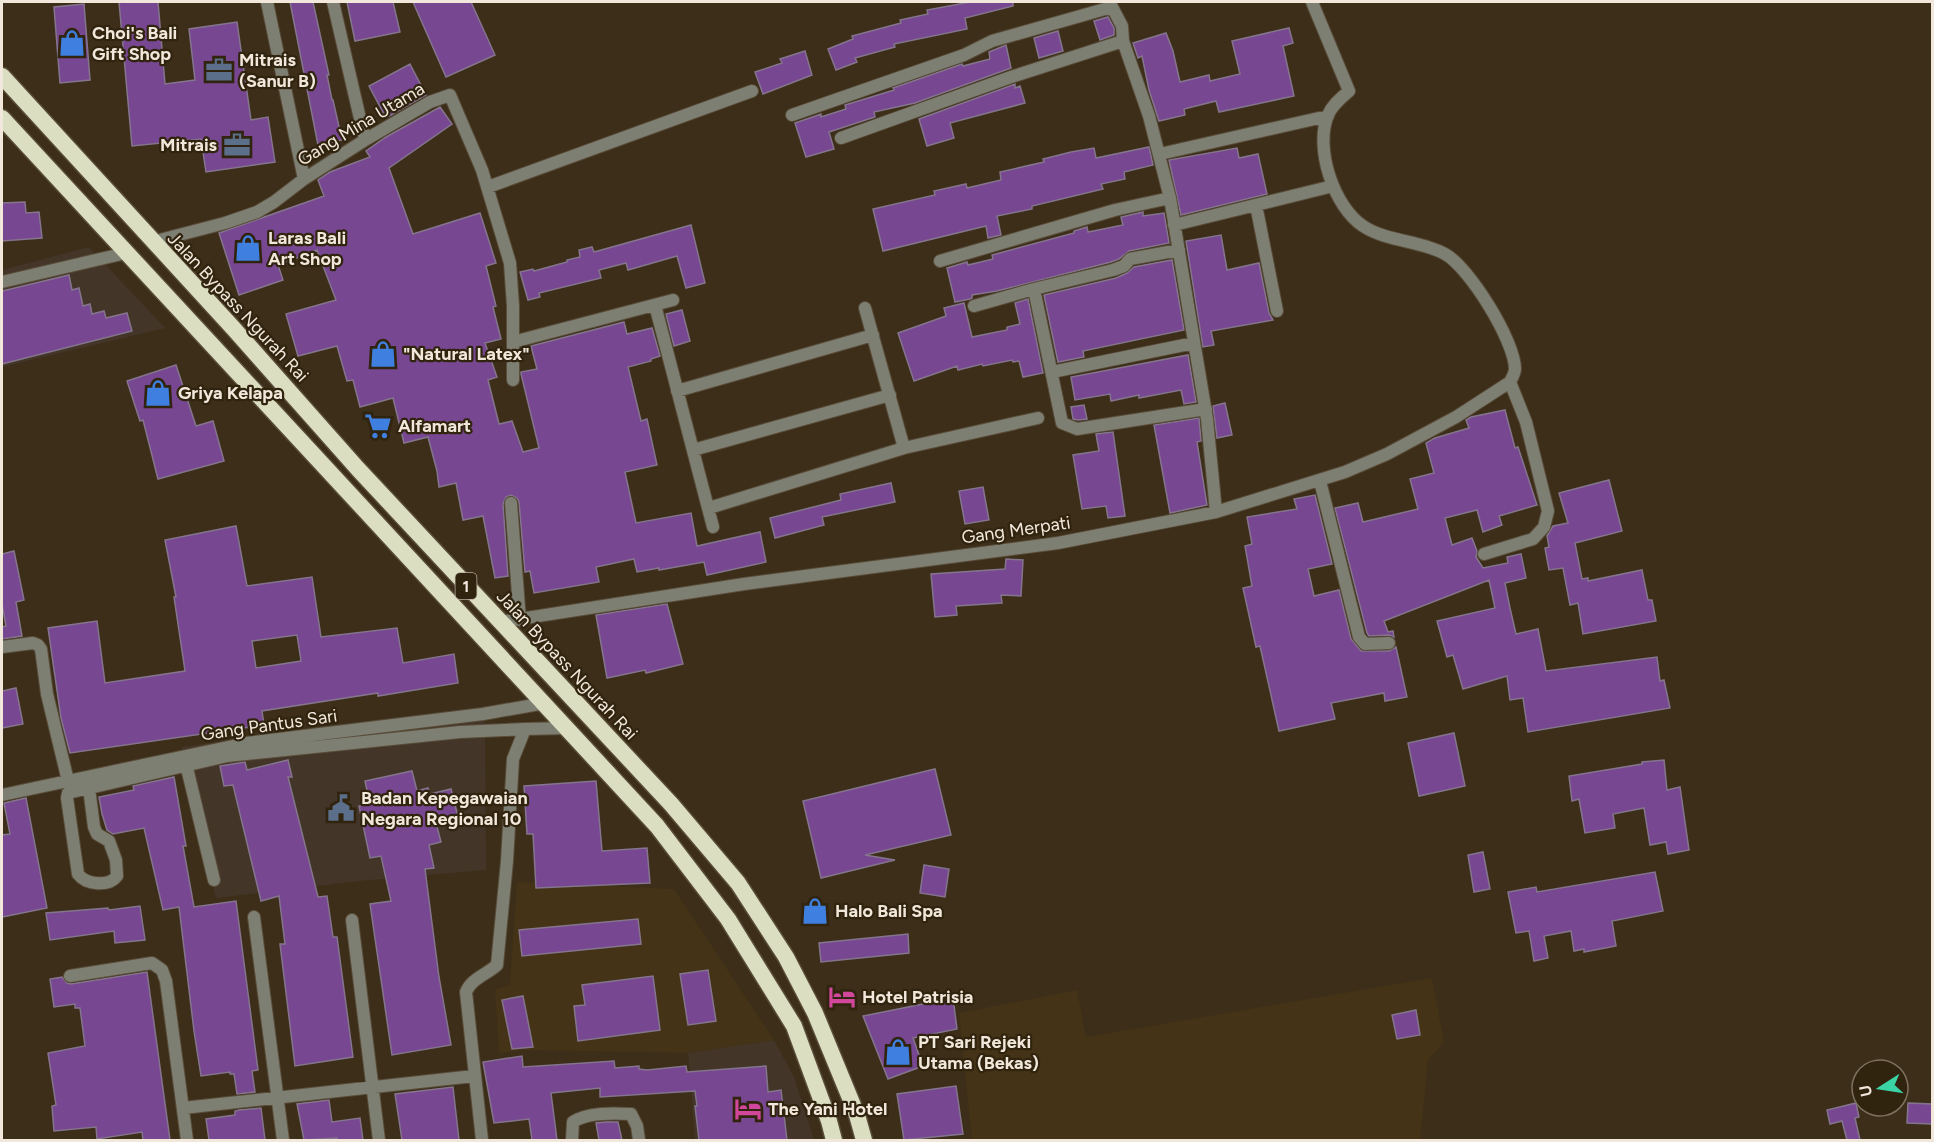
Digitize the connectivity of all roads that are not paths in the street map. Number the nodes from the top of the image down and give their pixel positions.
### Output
1 (267, 2) edge
2 (333, 2) edge
3 (1312, 2) edge
4 (1123, 41) junction
5 (2, 76) edge
6 (752, 91) dead end
7 (792, 115) dead end
8 (1328, 116) junction
9 (2, 118) edge
10 (842, 138) dead end
11 (365, 140) junction
12 (1160, 154) junction
13 (304, 178) junction
14 (1333, 186) junction
15 (488, 187) junction
16 (1170, 198) junction
17 (1256, 205) junction
18 (1174, 225) junction
19 (152, 242) junction
20 (1179, 250) junction
21 (126, 254) junction
22 (940, 261) dead end
23 (2, 282) edge
24 (1034, 289) junction
25 (673, 300) dead end
26 (655, 305) junction
27 (974, 306) dead end
28 (865, 308) dead end
29 (1277, 311) dead end
30 (873, 335) junction
31 (513, 342) junction
32 (1194, 343) junction
33 (1052, 372) junction
34 (513, 381) dead end
35 (1510, 382) junction
36 (677, 391) junction
37 (890, 395) junction
38 (1206, 409) junction
39 (1038, 418) dead end
40 (904, 448) junction
41 (693, 450) junction
42 (358, 470) junction
43 (1320, 480) junction
44 (343, 485) junction
45 (511, 503) dead end
46 (709, 508) junction
47 (1216, 512) junction
48 (713, 527) dead end
49 (1484, 554) dead end
50 (520, 620) junction
51 (500, 622) junction
52 (1389, 643) dead end
53 (2, 647) edge
54 (545, 703) junction
55 (568, 728) junction
56 (525, 729) junction
57 (186, 764) junction
58 (68, 781) junction
59 (89, 788) junction
60 (2, 795) edge
61 (214, 880) dead end
62 (254, 917) dead end
63 (352, 920) dead end
64 (70, 976) dead end
65 (474, 1076) junction
66 (373, 1088) junction
67 (277, 1098) junction
68 (183, 1108) junction
69 (187, 1140) edge
70 (283, 1140) edge
71 (379, 1140) edge
72 (482, 1140) edge
73 (572, 1140) edge
74 (639, 1140) edge
75 (834, 1140) edge
76 (864, 1140) edge

1 - 13 street
2 - 11 street
3 - 8 street
4 - 7 street
4 - 10 street
4 - 12 street
5 - 19 highway, Jalan Bypass Ngurah Rai / 1
6 - 15 street
8 - 12 street
8 - 14 street
9 - 21 highway, 1
11 - 13 street, Gang Mina Utama
11 - 15 street, Gang Mina Utama
12 - 16 street
13 - 19 street, Gang Mina Utama
14 - 17 street
14 - 35 street
15 - 31 street, Gang Mina Utama
16 - 18 street
16 - 22 street
17 - 18 street
17 - 29 street
18 - 20 street
19 - 42 highway, Jalan Bypass Ngurah Rai / 1
20 - 24 street
20 - 32 street
21 - 23 street
21 - 44 highway, 1
24 - 27 street
24 - 33 street
25 - 26 street
26 - 31 street
26 - 36 street
28 - 30 street
30 - 36 street
30 - 37 street
31 - 34 street, Gang Mina Utama
32 - 33 street
32 - 38 street
33 - 38 street
35 - 43 street, Gang Merpati
35 - 49 street
36 - 41 street
37 - 40 street
37 - 41 street
38 - 47 street
39 - 40 street
40 - 46 street
41 - 46 street
42 - 44 highway
42 - 51 highway, Jalan Bypass Ngurah Rai / 1
43 - 47 street, Gang Merpati
43 - 52 street
44 - 54 highway, 1
45 - 50 street
46 - 48 street
47 - 50 street, Gang Merpati
50 - 51 street, Gang Merpati
51 - 76 highway, Jalan Bypass Ngurah Rai / 1
53 - 58 street
54 - 55 highway, 1
54 - 58 street, Gang Pantus Sari
55 - 56 street
55 - 75 highway, 1
56 - 57 street
56 - 65 street
57 - 59 street
57 - 61 street
58 - 60 street, Gang Pantus Sari
59 - 59 street
62 - 67 street
63 - 66 street
64 - 68 street
65 - 66 street
65 - 72 street
66 - 67 street
66 - 71 street
67 - 68 street
67 - 70 street
68 - 69 street
73 - 74 street

